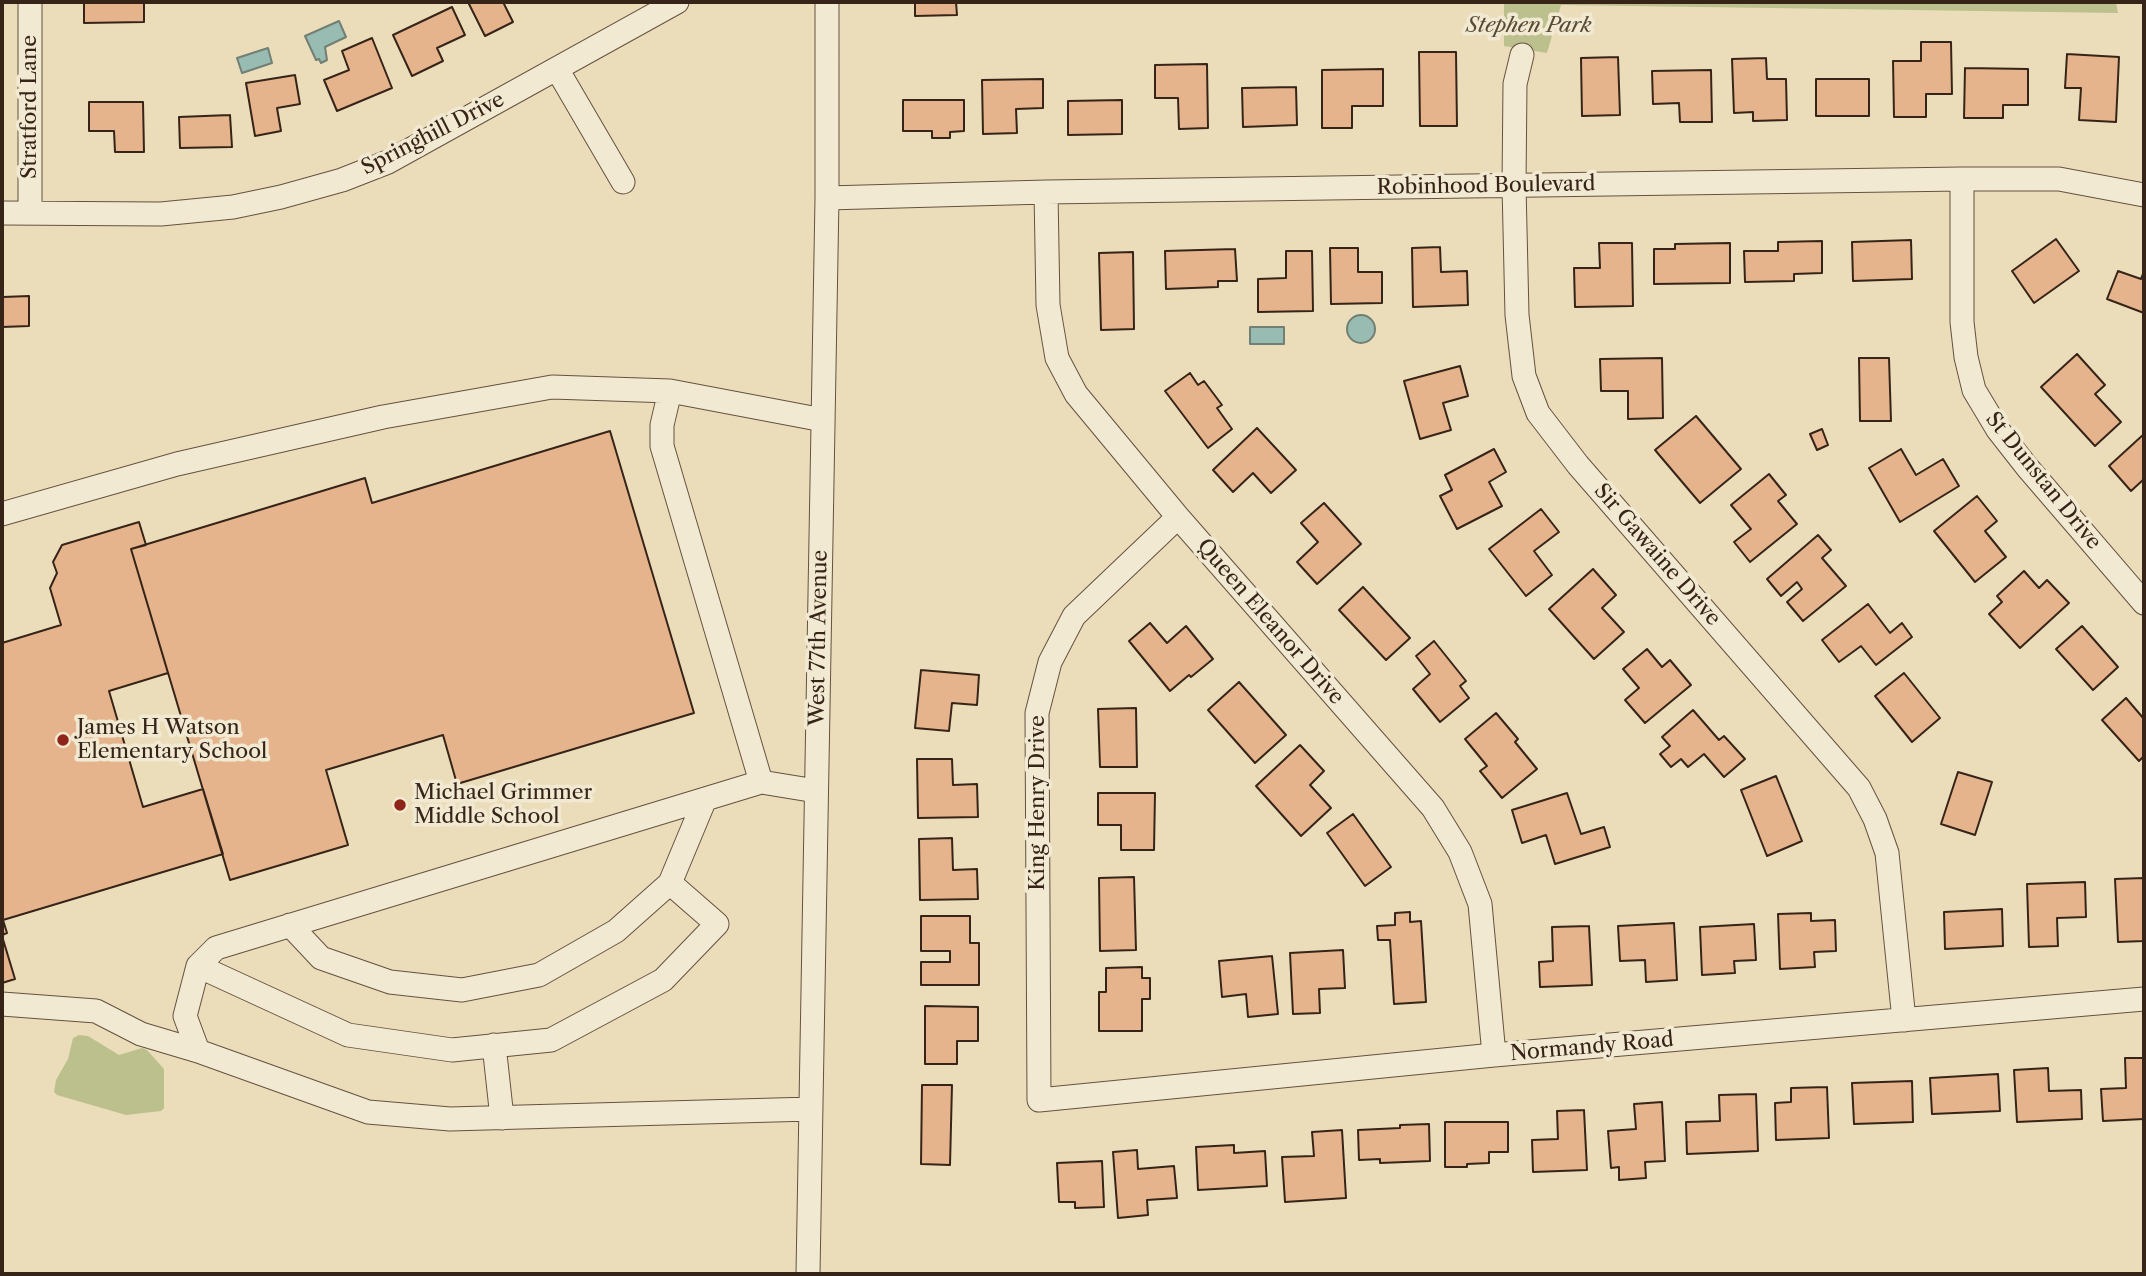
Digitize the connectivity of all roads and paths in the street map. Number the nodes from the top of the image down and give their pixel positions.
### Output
1 (30, 2) edge
2 (677, 2) edge
3 (827, 2) edge
4 (1522, 55) dead end
5 (557, 69) junction
6 (1962, 179) junction
7 (623, 182) dead end
8 (1514, 186) junction
9 (1046, 192) junction
10 (2144, 195) edge
11 (827, 198) junction
12 (2, 213) edge
13 (30, 213) junction
14 (670, 391) junction
15 (823, 420) junction
16 (2, 514) edge
17 (1178, 517) junction
18 (2144, 603) edge
19 (761, 782) junction
20 (816, 791) junction
21 (705, 799) junction
22 (670, 883) junction
23 (290, 925) junction
24 (198, 966) junction
25 (2144, 999) edge
26 (2, 1004) edge
27 (1903, 1020) junction
28 (494, 1045) junction
29 (198, 1051) junction
30 (1494, 1055) junction
31 (1039, 1100) joint
32 (811, 1109) junction
33 (502, 1118) junction
34 (808, 1274) edge

1 - 13 street, Stratford Lane
2 - 5 street, Springhill Drive
3 - 11 street, West 77th Avenue
4 - 8 street, Sir Gawaine Drive
5 - 7 street
5 - 13 street, Springhill Drive
6 - 8 street, Robinhood Boulevard
6 - 10 street, Robinhood Boulevard
6 - 18 street, St Dunstan Drive
8 - 9 street, Robinhood Boulevard
8 - 27 street, Sir Gawaine Drive
9 - 11 street, Robinhood Boulevard
9 - 17 street, Queen Eleanor Drive
11 - 15 street, West 77th Avenue
12 - 13 street, Springhill Drive
14 - 15 street
14 - 16 street
14 - 19 street
15 - 20 street, West 77th Avenue
17 - 30 street, Queen Eleanor Drive
17 - 31 street, King Henry Drive
19 - 20 street
19 - 21 street
20 - 32 street, West 77th Avenue
21 - 22 street
21 - 23 street
22 - 23 street
22 - 28 street
23 - 24 street
24 - 28 street
24 - 29 street
25 - 27 street, Normandy Road
26 - 29 street
27 - 30 street, Normandy Road
28 - 33 street
29 - 33 street
30 - 31 street, Normandy Road
32 - 33 street
32 - 34 street, West 77th Avenue

